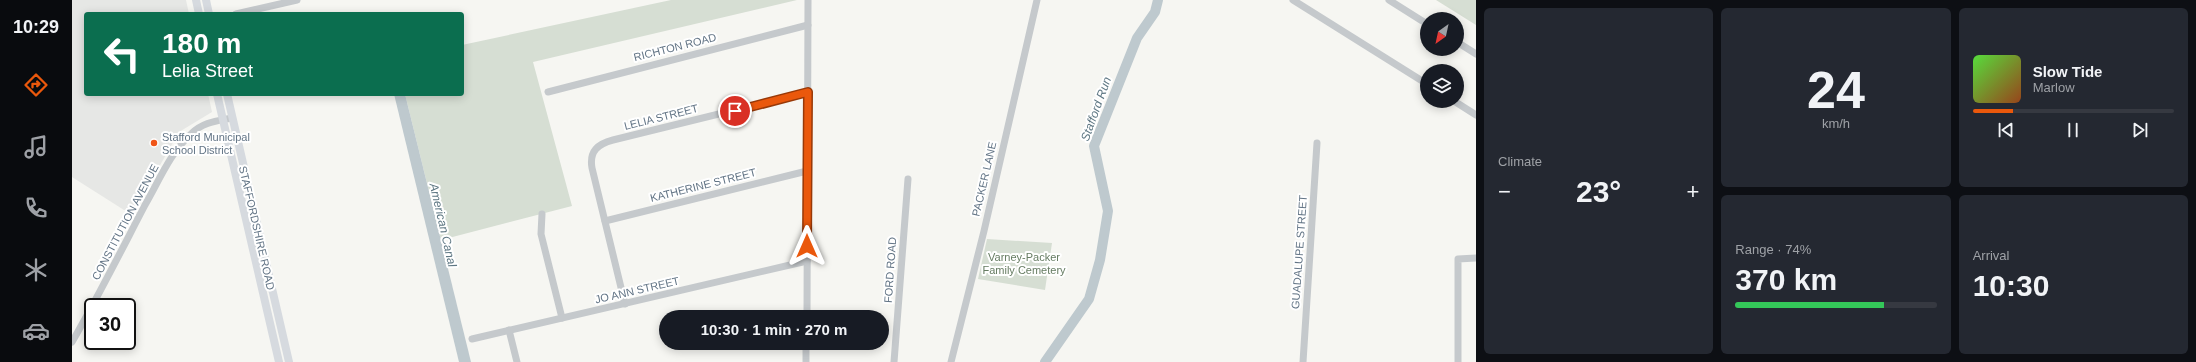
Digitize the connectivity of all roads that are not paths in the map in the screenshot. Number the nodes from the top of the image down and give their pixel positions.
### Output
1 (196, 0) edge
2 (206, 0) edge
3 (297, 0) edge
4 (808, 0) edge
5 (1037, 0) edge
6 (1293, 0) edge
7 (1389, 0) edge
8 (199, 12) edge
9 (209, 12) edge
10 (245, 12) edge
11 (1420, 20) edge
12 (808, 25) junction
13 (1464, 46) edge
14 (1476, 54) edge
15 (1420, 80) edge
16 (548, 92) dead end
17 (808, 92) junction
18 (217, 96) edge
19 (227, 96) edge
20 (1464, 107) edge
21 (1476, 115) edge
22 (232, 118) junction
23 (223, 120) junction
24 (1317, 143) dead end
25 (807, 171) junction
26 (908, 179) dead end
27 (542, 214) dead end
28 (605, 222) junction
29 (1476, 258) edge
30 (807, 261) junction
31 (625, 304) junction
32 (806, 310) edge
33 (562, 318) junction
34 (510, 330) junction
35 (472, 338) dead end
36 (72, 342) edge
37 (806, 350) edge
38 (279, 362) edge
39 (289, 362) edge
40 (517, 362) edge
41 (806, 362) edge
42 (894, 362) edge
43 (951, 362) edge
44 (1303, 362) edge
45 (1458, 362) edge

1 - 8 main road
2 - 9 main road
3 - 10 street
4 - 12 street
5 - 43 street, PACKER LANE
6 - 15 street
7 - 11 street
12 - 16 street, RICHTON ROAD
12 - 17 street
13 - 14 street
17 - 25 street
17 - 28 street, LELIA STREET
18 - 23 main road, STAFFORDSHIRE ROAD
19 - 22 main road, STAFFORDSHIRE ROAD
20 - 21 street
22 - 23 street, CONSTITUTION AVENUE
22 - 39 main road, STAFFORDSHIRE ROAD
23 - 36 street, CONSTITUTION AVENUE
23 - 38 main road, STAFFORDSHIRE ROAD
24 - 44 street, GUADALUPE STREET
25 - 28 street, KATHERINE STREET
25 - 30 street
26 - 42 street, FORD ROAD
27 - 33 street
28 - 31 street, LELIA STREET
29 - 45 street
30 - 31 street, JO ANN STREET
30 - 32 street
31 - 33 street, JO ANN STREET
33 - 34 street, JO ANN STREET
34 - 35 street, JO ANN STREET
34 - 40 street
37 - 41 street

